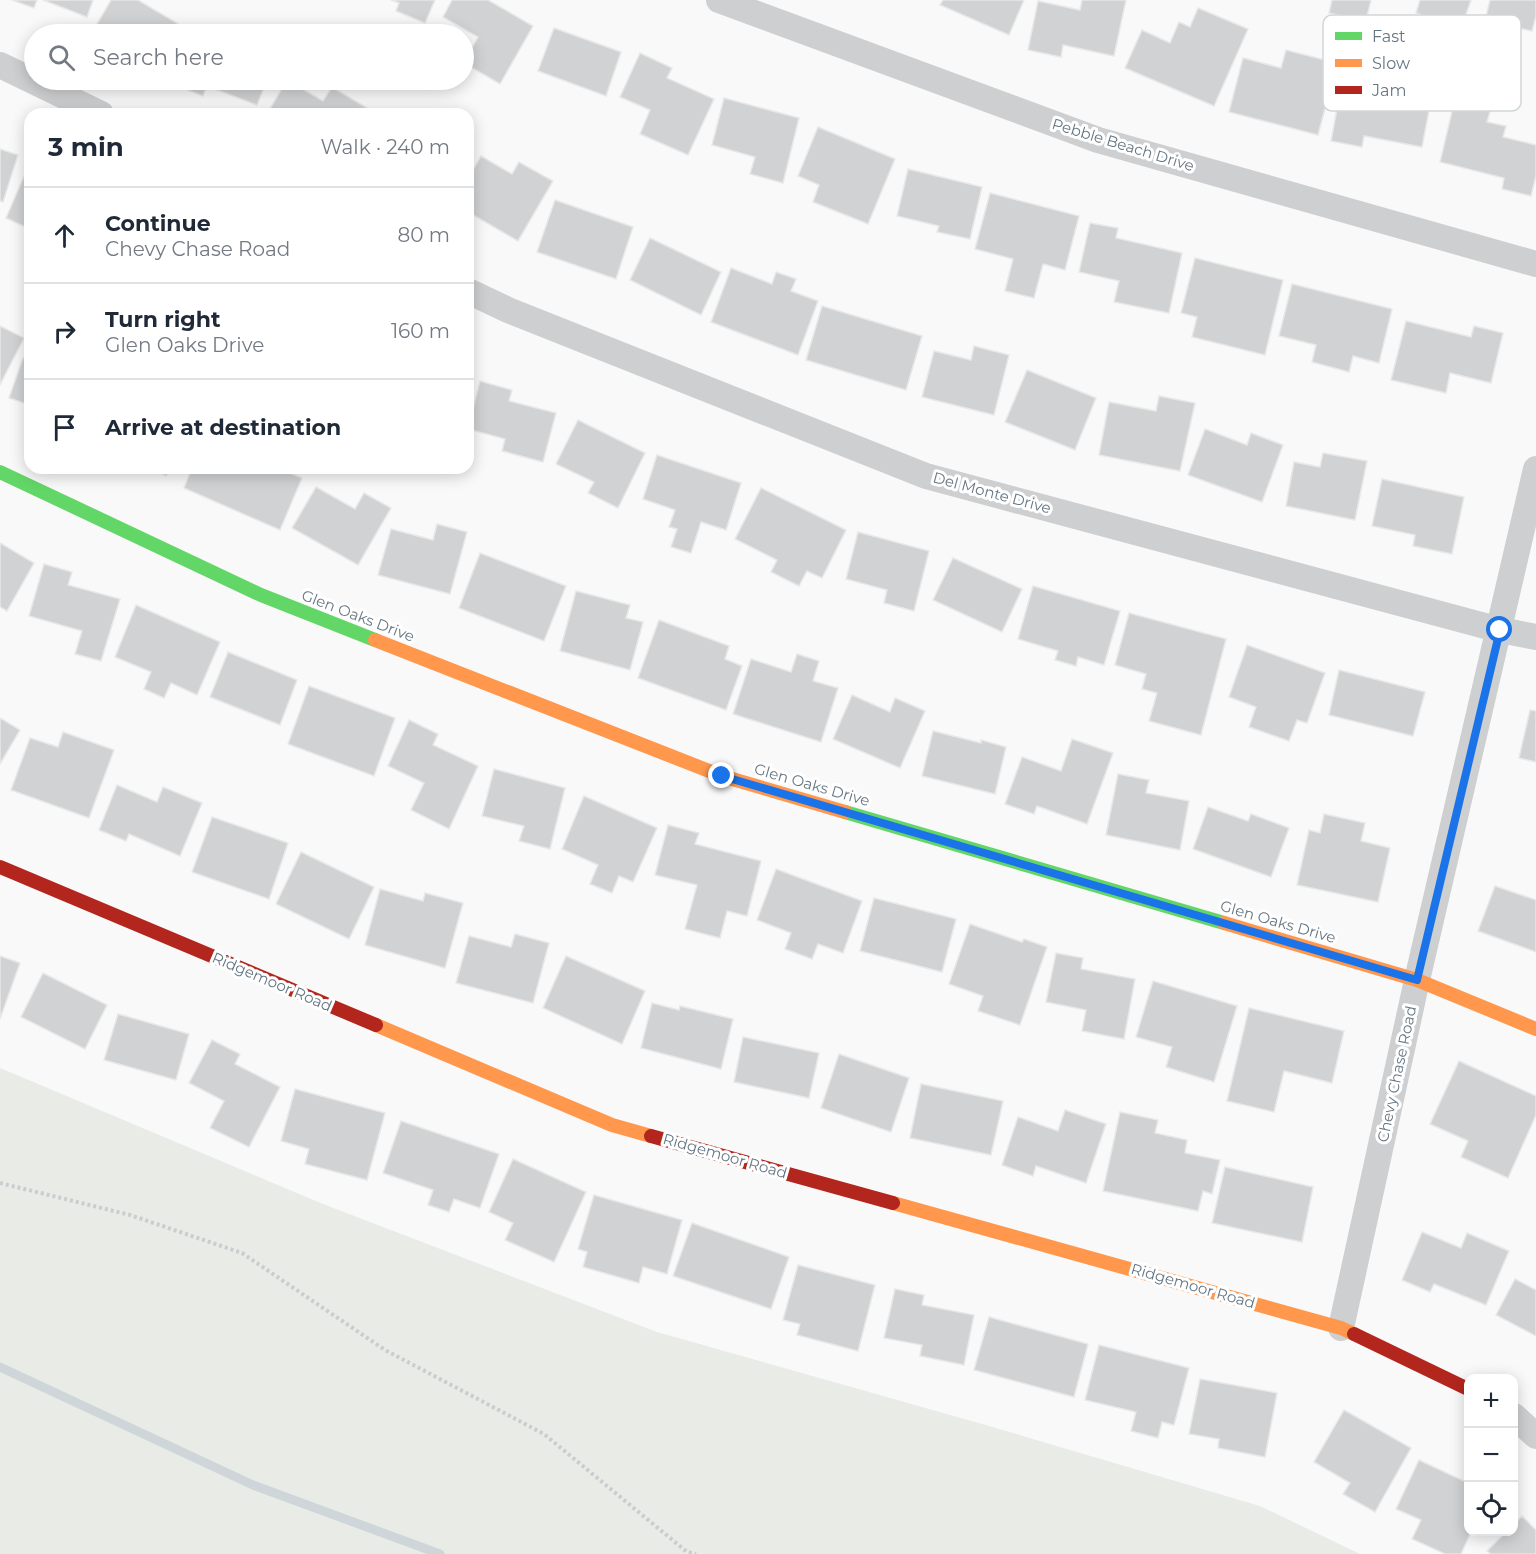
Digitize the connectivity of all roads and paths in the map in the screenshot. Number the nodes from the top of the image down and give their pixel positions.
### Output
1 (719, 0) edge
2 (0, 66) edge
3 (24, 77) edge
4 (50, 90) edge
5 (88, 108) edge
6 (1536, 264) edge
7 (474, 294) edge
8 (1536, 470) edge
9 (0, 472) edge
10 (1500, 630) junction
11 (1536, 637) edge
12 (0, 867) edge
13 (1417, 980) junction
14 (1536, 1029) edge
15 (0, 1182) edge
16 (1341, 1328) junction
17 (1464, 1387) edge
18 (1518, 1420) edge
19 (1536, 1436) edge
20 (696, 1554) edge

1 - 6 street, Pebble Beach Drive
2 - 3 street
4 - 5 street
7 - 10 street, Del Monte Drive
8 - 10 street, Chevy Chase Road
9 - 13 street, Glen Oaks Drive
10 - 11 street, Del Monte Drive
10 - 13 street, Chevy Chase Road
12 - 16 street, Ridgemoor Road
13 - 14 street, Glen Oaks Drive
13 - 16 street, Chevy Chase Road
15 - 20 path
16 - 17 street, Ridgemoor Road
18 - 19 street

